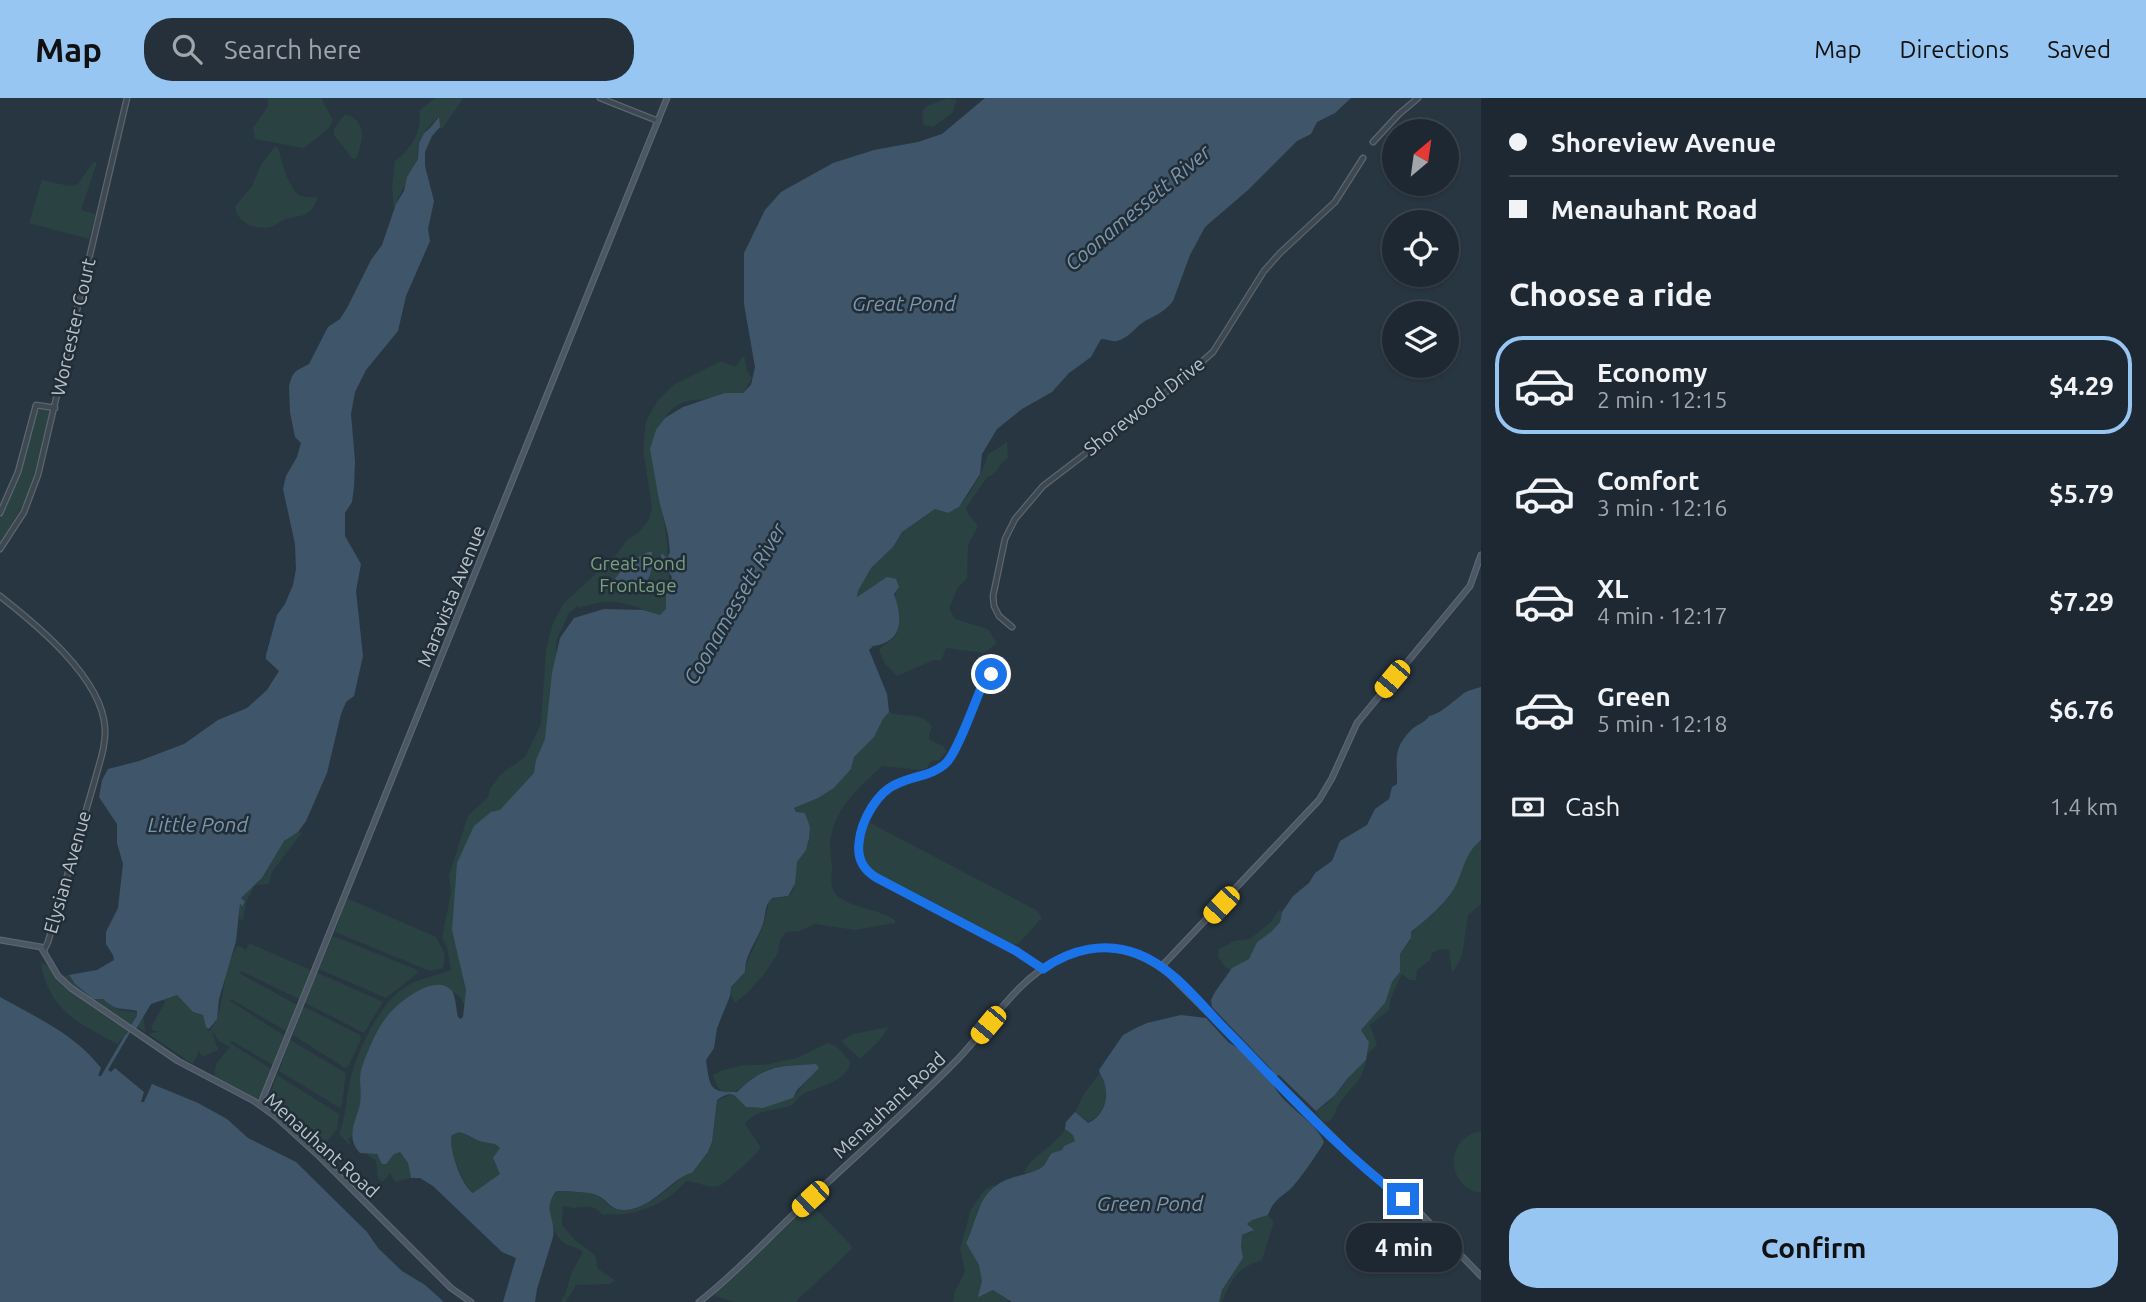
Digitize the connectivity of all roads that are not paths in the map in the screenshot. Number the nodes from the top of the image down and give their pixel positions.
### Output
1 (127, 98) edge
2 (600, 98) edge
3 (667, 98) edge
4 (1418, 98) edge
5 (658, 121) junction
6 (1373, 142) dead end
7 (1363, 158) dead end
8 (55, 408) junction
9 (0, 513) edge
10 (0, 549) edge
11 (1481, 555) edge
12 (0, 596) edge
13 (1012, 626) dead end
14 (991, 674) dead end
15 (0, 940) edge
16 (44, 950) junction
17 (1161, 967) junction
18 (1043, 969) junction
19 (260, 1105) junction
20 (1481, 1276) edge
21 (471, 1302) edge
22 (699, 1302) edge

1 - 8 street, Worcester Court
2 - 5 street
3 - 5 main road, Maravista Avenue
4 - 6 street
5 - 19 main road, Maravista Avenue
7 - 13 street, Shorewood Drive
8 - 9 street, Worcester Court
8 - 10 street, Worcester Court
11 - 17 main road
12 - 16 street, Elysian Avenue
14 - 18 street
15 - 16 main road
16 - 19 main road, Menauhant Road
17 - 18 main road, Menauhant Road
17 - 20 main road, Menauhant Road
18 - 22 main road, Menauhant Road
19 - 21 main road, Menauhant Road

